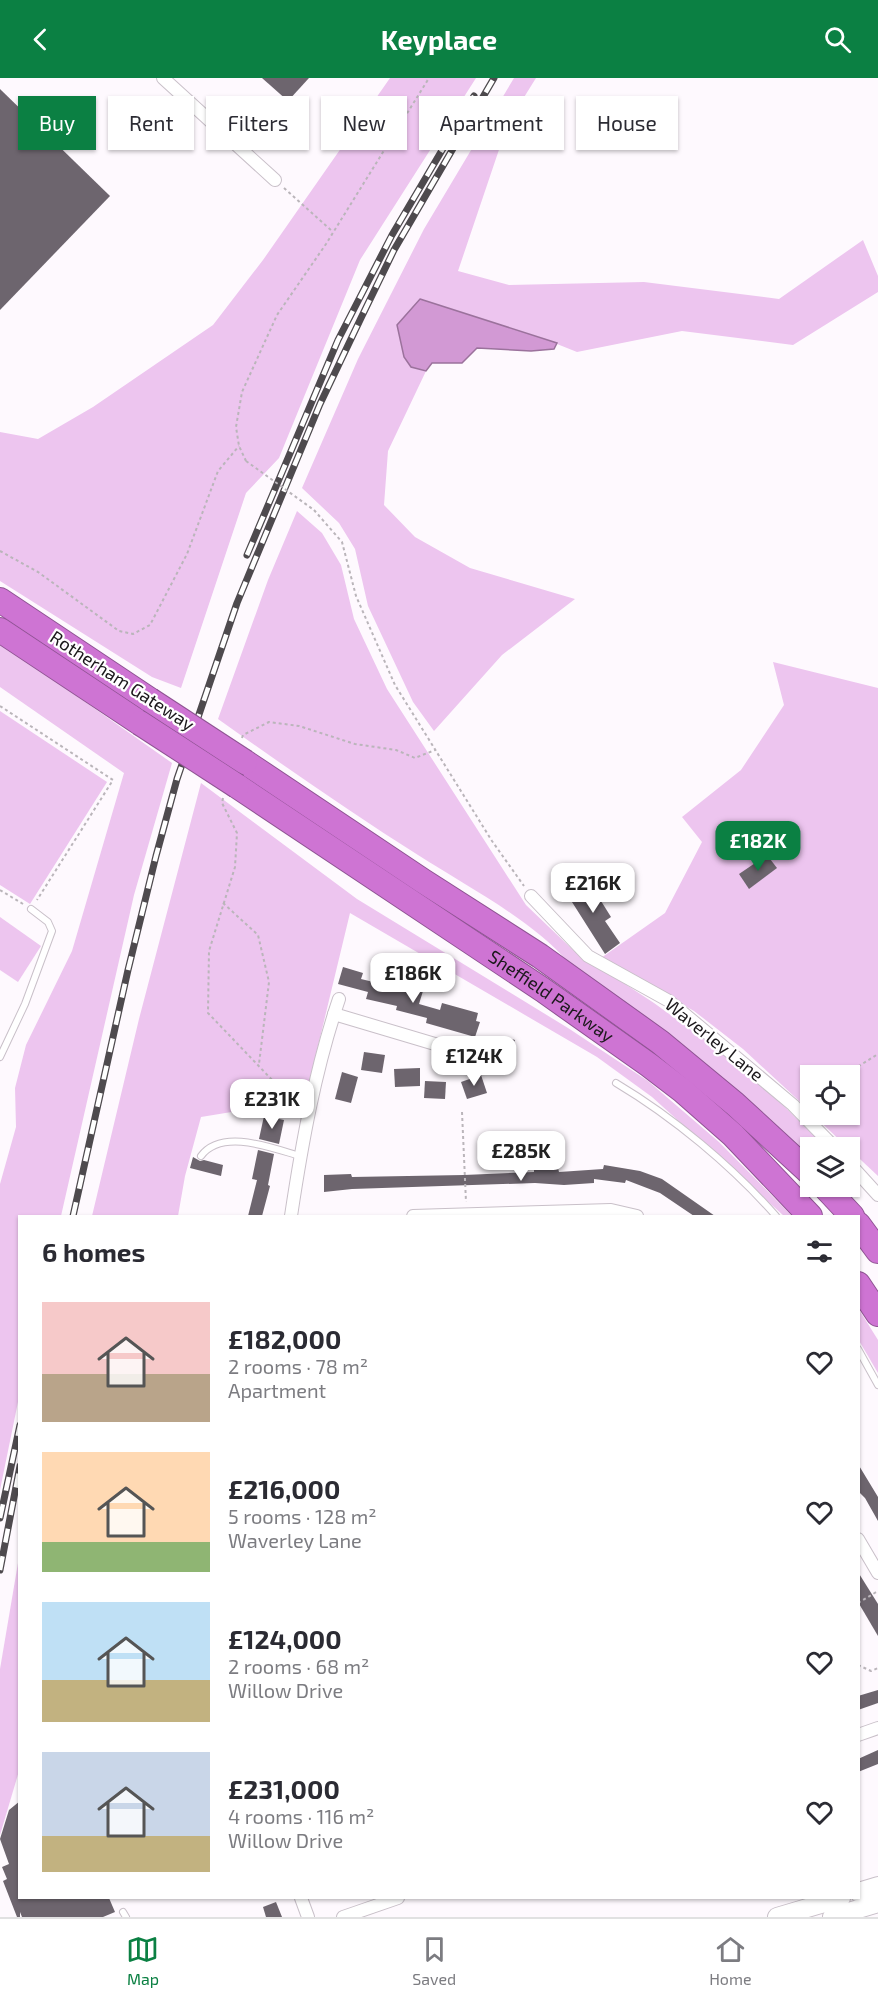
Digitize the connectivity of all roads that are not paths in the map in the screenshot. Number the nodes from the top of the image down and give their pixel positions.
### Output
1 (163, 78) edge
2 (275, 180) road end
3 (0, 600) edge
4 (0, 630) edge
5 (242, 754) joint
6 (231, 789) joint
7 (531, 896) road end
8 (31, 909) road end
9 (339, 999) dead end
10 (334, 1014) junction
11 (455, 1050) dead end
12 (0, 1057) edge
13 (615, 1083) dead end
14 (824, 1137) edge
15 (201, 1156) dead end
16 (300, 1156) junction
17 (800, 1164) edge
18 (860, 1175) edge
19 (878, 1195) edge
20 (835, 1197) edge
21 (291, 1215) edge
22 (466, 1215) edge
23 (487, 1215) edge
24 (633, 1215) edge
25 (776, 1215) edge
26 (809, 1215) edge
27 (853, 1215) edge
28 (860, 1221) edge
29 (860, 1225) edge
30 (878, 1237) edge
31 (878, 1251) edge
32 (860, 1272) edge
33 (860, 1287) edge
34 (878, 1292) edge
35 (878, 1314) edge
36 (860, 1353) edge
37 (878, 1385) edge
38 (860, 1542) edge
39 (878, 1573) edge
40 (878, 1728) edge
41 (860, 1735) edge
42 (878, 1886) edge
43 (860, 1891) edge
44 (301, 1899) edge
45 (395, 1899) edge
46 (838, 1899) edge
47 (878, 1903) edge
48 (308, 1917) edge
49 (343, 1917) edge
50 (777, 1917) edge
51 (832, 1917) edge

1 - 2 street
3 - 5 highway, Rotherham Gateway, bridge
4 - 6 highway, Rotherham Gateway, bridge
5 - 17 highway, Sheffield Parkway
6 - 26 highway, Sheffield Parkway
7 - 14 street, Waverley Lane
8 - 12 lane
9 - 10 street
10 - 11 street
10 - 16 street
13 - 25 lane
15 - 16 lane
16 - 21 street
18 - 19 street
20 - 27 highway
22 - 23 street
23 - 24 street
28 - 30 highway
29 - 31 highway
32 - 34 highway
33 - 35 highway
36 - 37 lane
38 - 39 street
40 - 41 street
42 - 43 main road
44 - 48 street
45 - 49 street
46 - 50 main road
47 - 51 main road

